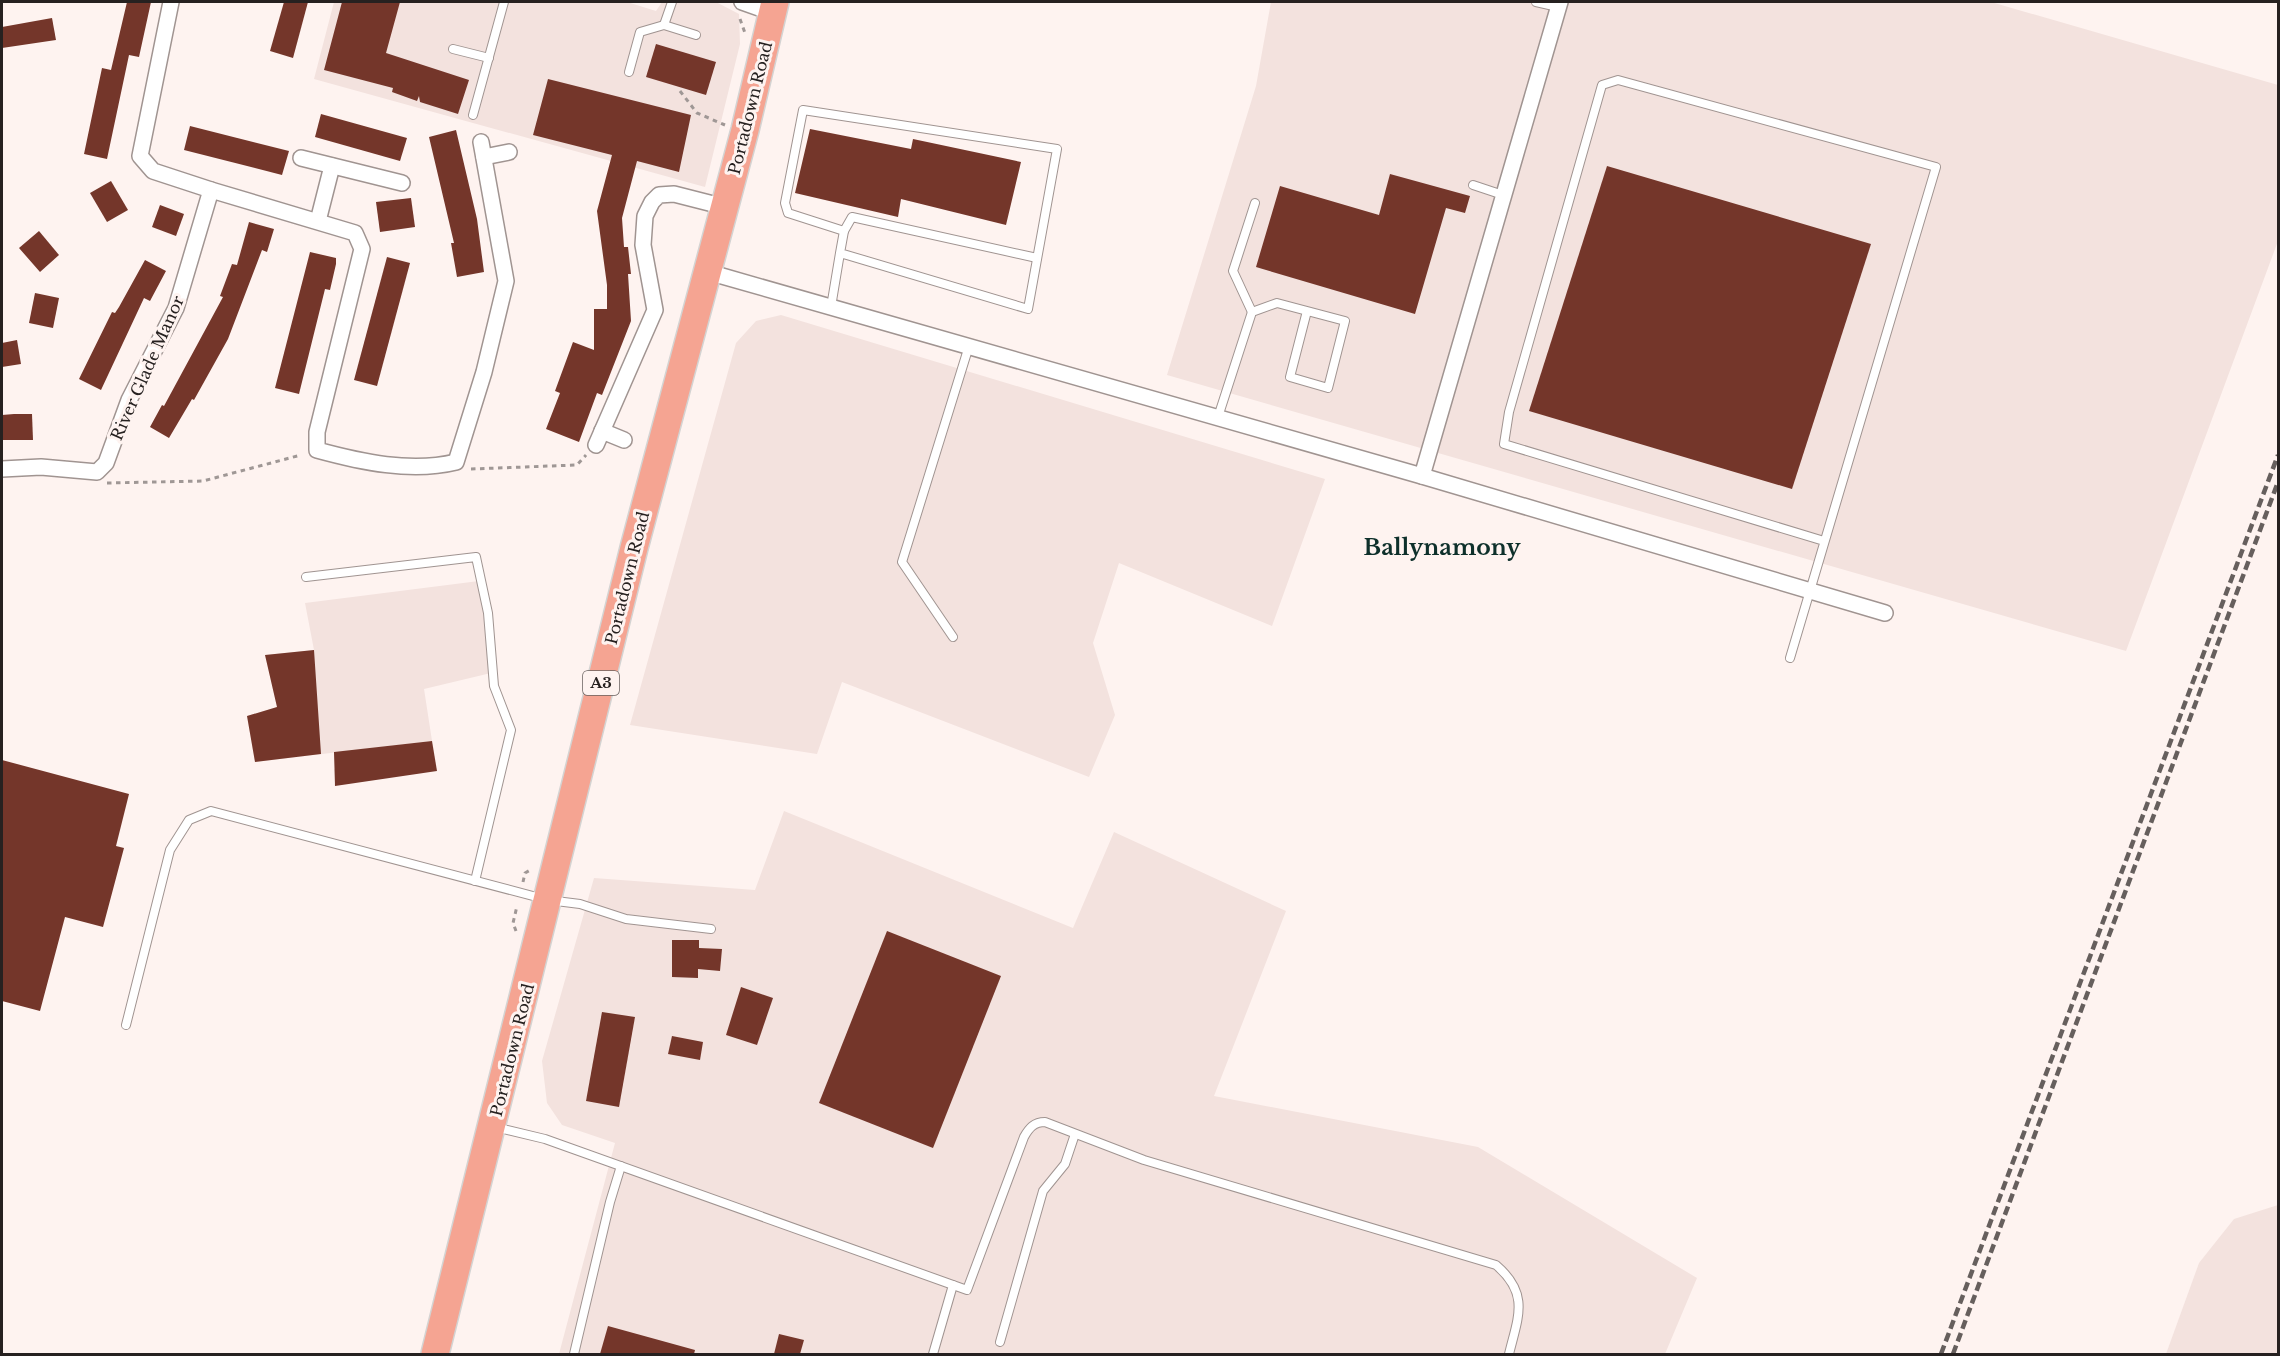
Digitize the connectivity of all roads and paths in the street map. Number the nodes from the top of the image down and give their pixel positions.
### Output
1 (171, 2) edge
2 (504, 2) edge
3 (672, 2) edge
4 (742, 2) edge
5 (1536, 2) edge
6 (1559, 4) edge
7 (774, 7) edge
8 (664, 26) junction
9 (696, 35) dead end
10 (453, 49) dead end
11 (489, 58) junction
12 (629, 72) dead end
13 (680, 91) dead end
14 (473, 115) dead end
15 (726, 126) dead end
16 (509, 152) dead end
17 (301, 158) dead end
18 (332, 166) junction
19 (402, 183) dead end
20 (1473, 185) dead end
21 (212, 190) junction
22 (1503, 195) junction
23 (1256, 203) dead end
24 (725, 207) junction
25 (318, 221) junction
26 (844, 231) junction
27 (840, 253) junction
28 (1037, 258) junction
29 (708, 272) junction
30 (831, 307) junction
31 (1307, 311) junction
32 (1252, 312) junction
33 (969, 346) junction
34 (1218, 417) junction
35 (599, 438) junction
36 (624, 440) dead end
37 (318, 450) junction
38 (456, 462) junction
39 (2, 468) edge
40 (1422, 476) junction
41 (98, 483) dead end
42 (1824, 541) junction
43 (306, 577) dead end
44 (1810, 589) junction
45 (1885, 613) dead end
46 (953, 637) dead end
47 (1790, 658) dead end
48 (475, 881) junction
49 (548, 900) junction
50 (711, 929) dead end
51 (126, 1025) dead end
52 (493, 1127) junction
53 (1075, 1134) junction
54 (621, 1166) junction
55 (953, 1285) junction
56 (1000, 1342) dead end
57 (435, 1354) edge
58 (574, 1354) edge
59 (933, 1354) edge
60 (1509, 1354) edge

1 - 21 street
2 - 11 lane
3 - 8 lane
4 - 7 street
5 - 6 lane
6 - 22 street
7 - 24 highway, Portadown Road / A3
8 - 9 lane
8 - 12 lane
10 - 11 lane
11 - 14 lane
13 - 15 path
16 - 38 street
17 - 18 street
18 - 19 street
18 - 25 street
20 - 22 lane
21 - 25 street
21 - 39 street, River Glade Manor
22 - 40 street
23 - 32 lane
24 - 29 highway, Portadown Road / A3
24 - 35 street
25 - 37 street
26 - 27 lane
26 - 28 lane
26 - 28 lane
27 - 28 lane
27 - 30 lane
29 - 30 street
29 - 49 highway, Portadown Road / A3
30 - 33 street
31 - 31 lane
31 - 32 lane
32 - 34 lane
33 - 34 street
33 - 46 lane
34 - 40 street
35 - 36 street
35 - 38 path
37 - 38 street
37 - 41 path
40 - 44 street
42 - 42 lane
42 - 44 lane
43 - 48 lane
44 - 45 street
44 - 47 lane
48 - 49 lane
48 - 51 lane
49 - 50 lane
49 - 52 highway, Portadown Road / A3
52 - 54 lane
52 - 57 highway, Portadown Road / A3
53 - 55 lane
53 - 56 lane
53 - 60 lane
54 - 55 lane
54 - 58 lane
55 - 59 lane

